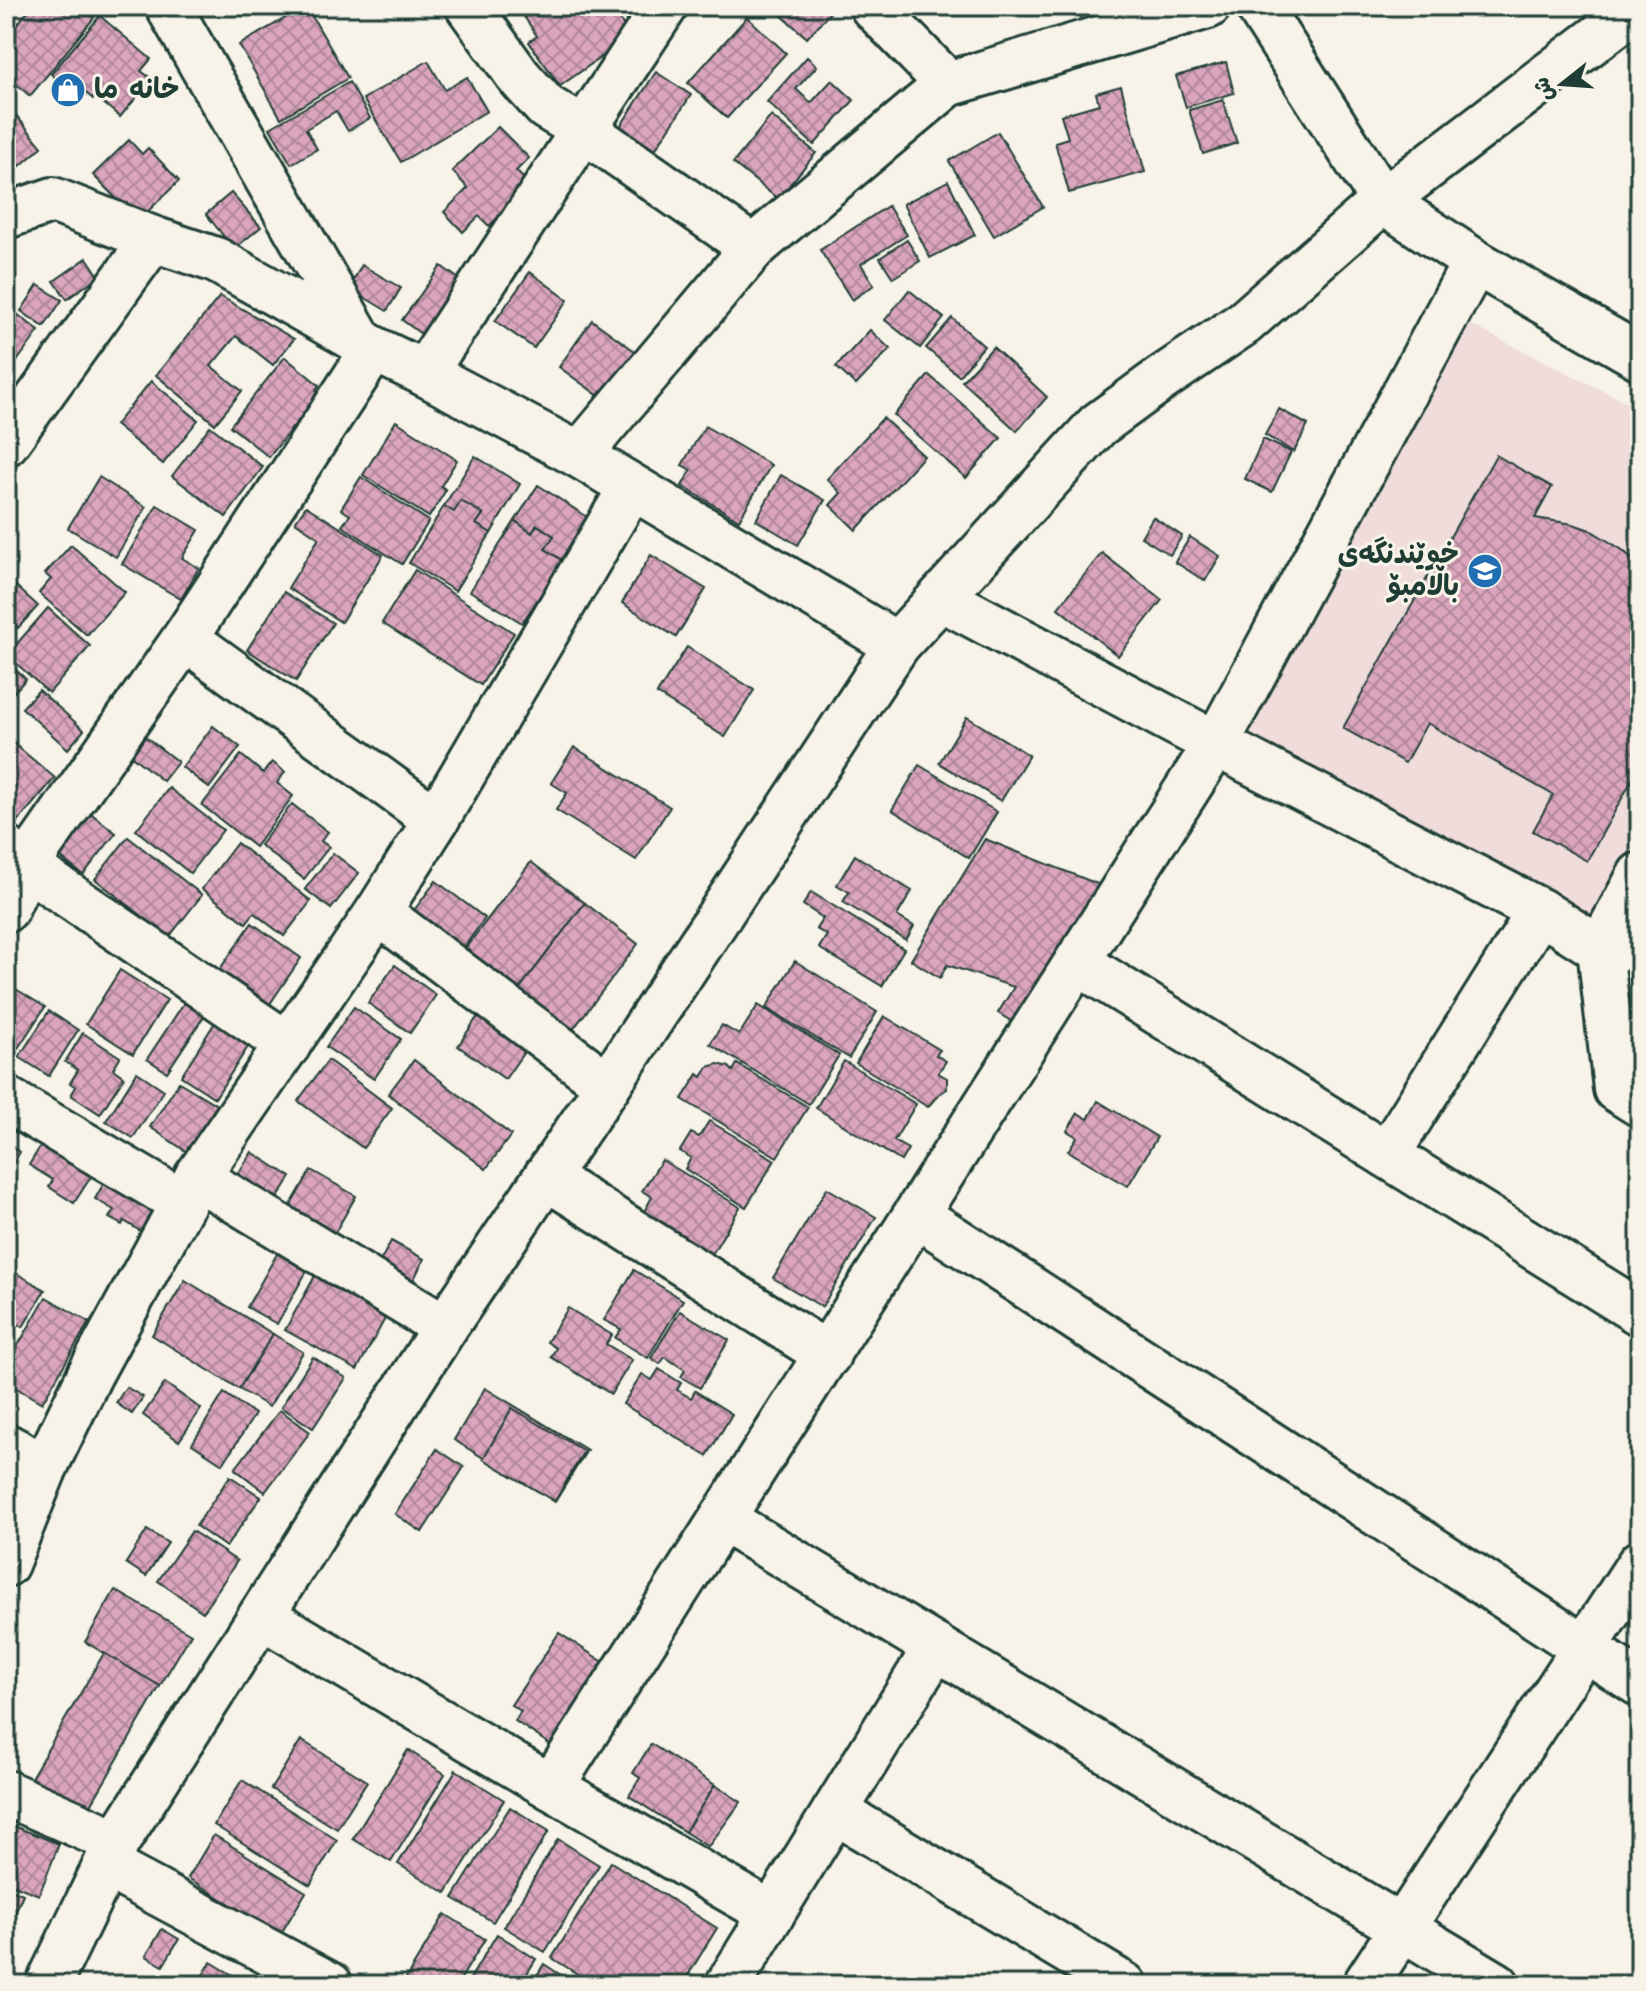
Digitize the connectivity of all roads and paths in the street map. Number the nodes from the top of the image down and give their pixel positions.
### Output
1 (168, 6) edge
2 (468, 6) edge
3 (665, 6) edge
4 (872, 6) edge
5 (1208, 6) edge
6 (1258, 6) edge
7 (1639, 6) edge
8 (948, 84) junction
9 (583, 129) junction
10 (1383, 201) junction
11 (6, 216) edge
12 (295, 228) junction
13 (153, 239) junction
14 (753, 248) junction
15 (1475, 262) junction
16 (251, 280) junction
17 (367, 345) junction
18 (1640, 357) edge
19 (424, 373) junction
20 (6, 443) edge
21 (579, 455) junction
22 (631, 488) junction
23 (941, 598) junction
24 (185, 638) junction
25 (897, 645) junction
26 (1216, 744) junction
27 (436, 820) junction
28 (16, 858) edge
29 (1640, 875) edge
30 (6, 909) edge
31 (1540, 911) junction
32 (378, 912) junction
33 (1620, 947) edge
34 (1079, 963) junction
35 (288, 1045) junction
36 (608, 1085) junction
37 (6, 1099) edge
38 (1640, 1104) edge
39 (1387, 1155) junction
40 (546, 1177) junction
41 (190, 1190) junction
42 (917, 1215) junction
43 (1640, 1313) edge
44 (445, 1327) junction
45 (828, 1355) junction
46 (6, 1446) edge
47 (45, 1467) junction
48 (723, 1519) junction
49 (1640, 1563) edge
50 (6, 1564) edge
51 (262, 1616) junction
52 (936, 1647) junction
53 (1585, 1648) junction
54 (1640, 1684) edge
55 (551, 1787) junction
56 (6, 1793) edge
57 (835, 1811) junction
58 (111, 1854) junction
59 (772, 1914) junction
60 (1403, 1928) junction
61 (48, 1985) edge
62 (330, 1985) edge
63 (728, 1985) edge
64 (1124, 1985) edge
65 (1365, 1985) edge
66 (1497, 1985) edge

1 - 12 street
2 - 9 street
3 - 9 street
4 - 8 street
5 - 8 street
6 - 10 street
7 - 10 street
8 - 14 street
9 - 14 street
9 - 19 street
10 - 15 street
10 - 23 street
11 - 13 street
12 - 16 street
12 - 17 street
13 - 16 street
13 - 20 street
14 - 21 street
15 - 18 street
15 - 26 street
16 - 17 street
17 - 19 street
17 - 24 street
19 - 21 street
21 - 22 street
22 - 25 street
22 - 27 street
23 - 25 street
23 - 26 street
24 - 27 street
24 - 28 street
25 - 36 street
26 - 31 street
26 - 34 street
27 - 32 street
28 - 30 street
28 - 35 street
29 - 33 street
31 - 33 street
31 - 39 street
32 - 35 street
32 - 36 street
33 - 38 street
34 - 39 street
34 - 42 street
35 - 41 street
36 - 40 street
37 - 41 street
39 - 43 street
40 - 44 street
40 - 45 street
41 - 44 street
41 - 47 street
42 - 45 street
42 - 53 street
44 - 51 street
45 - 48 street
46 - 47 street
47 - 50 street
48 - 52 street
48 - 55 street
49 - 53 street
51 - 55 street
51 - 58 street
52 - 57 street
52 - 60 street
53 - 54 street
53 - 60 street
55 - 59 street
56 - 58 street
57 - 59 street
57 - 64 street
58 - 61 street
58 - 62 street
59 - 63 street
60 - 65 street
60 - 66 street

